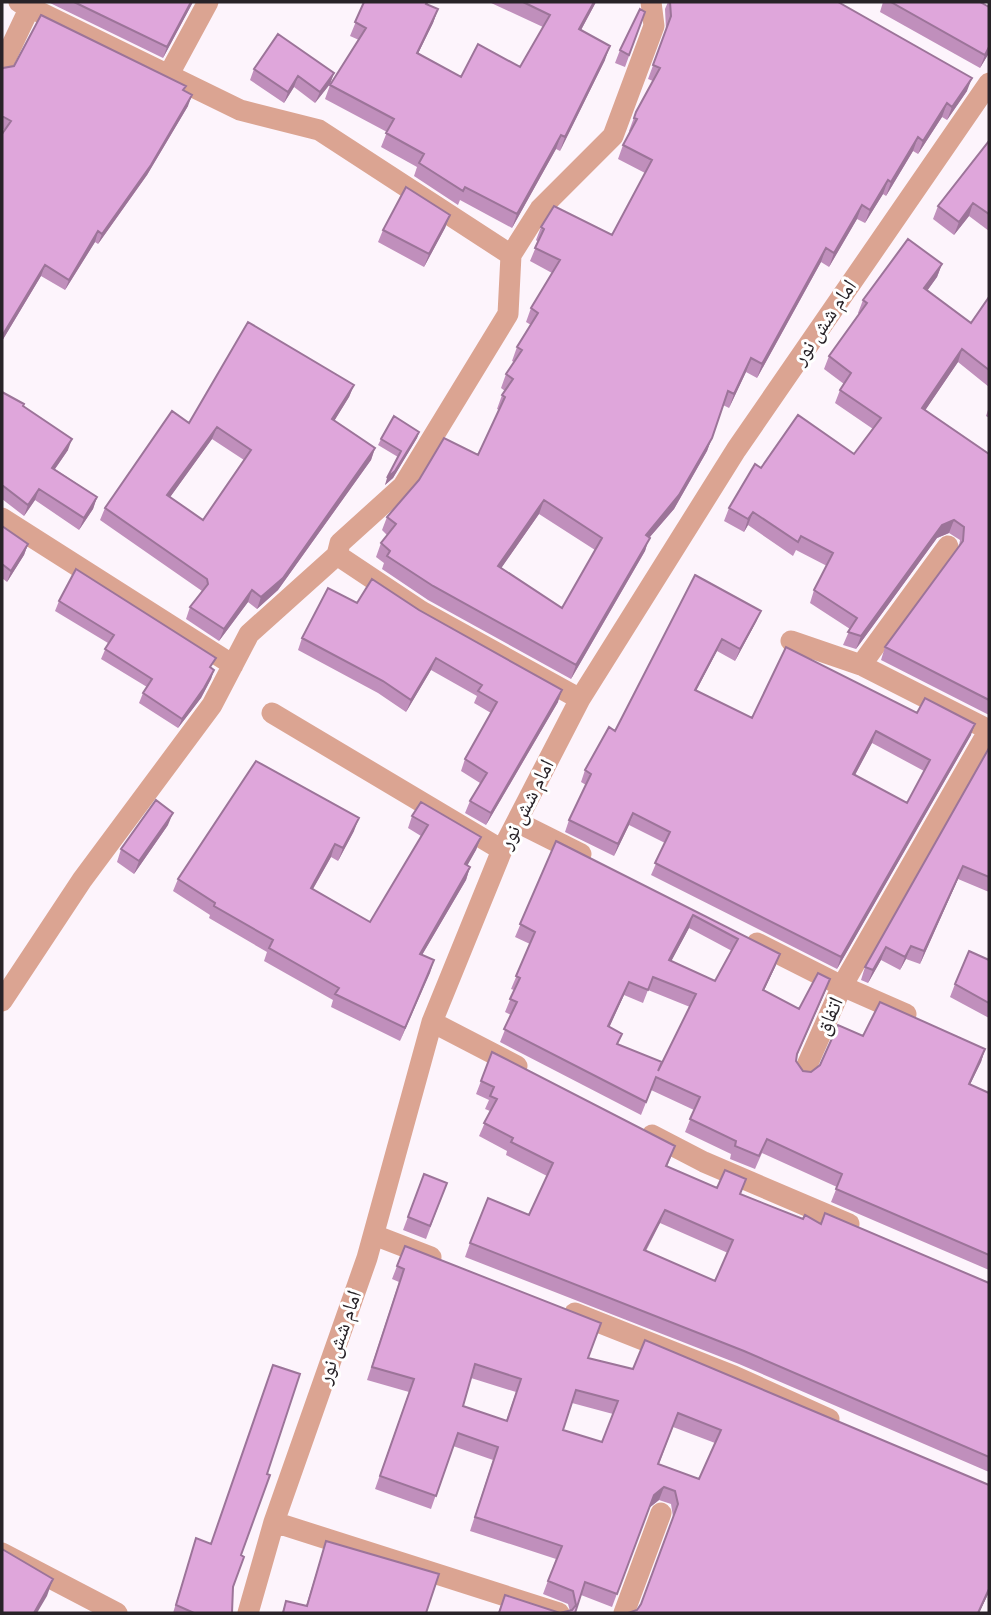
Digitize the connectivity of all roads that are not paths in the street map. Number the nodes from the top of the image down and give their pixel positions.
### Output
1 (208, 2) edge
2 (651, 2) edge
3 (24, 4) edge
4 (2, 66) edge
5 (169, 74) junction
6 (963, 74) edge
7 (988, 85) edge
8 (511, 255) junction
9 (2, 518) edge
10 (948, 546) dead end
11 (337, 555) junction
12 (791, 641) dead end
13 (233, 665) junction
14 (861, 665) junction
15 (580, 699) junction
16 (272, 713) dead end
17 (517, 822) junction
18 (502, 850) junction
19 (601, 864) edge
20 (734, 931) edge
21 (842, 986) junction
22 (2, 1001) edge
23 (432, 1022) junction
24 (928, 1024) edge
25 (804, 1072) edge
26 (531, 1074) edge
27 (630, 1124) edge
28 (867, 1231) edge
29 (374, 1234) junction
30 (451, 1265) edge
31 (554, 1305) edge
32 (847, 1426) edge
33 (661, 1513) dead end
34 (274, 1522) junction
35 (2, 1553) edge
36 (117, 1613) edge
37 (247, 1613) edge
38 (559, 1613) edge
39 (624, 1613) edge

1 - 5 street
2 - 8 street
3 - 4 street
3 - 5 street
5 - 8 street
6 - 7 street
7 - 15 street, امام شش نور
8 - 11 street
9 - 13 street
10 - 14 street
11 - 13 street
11 - 15 street
12 - 14 street
13 - 22 street
14 - 21 street
15 - 17 street, امام شش نور
16 - 18 street
17 - 18 street, امام شش نور
17 - 19 street
18 - 23 street, امام شش نور
20 - 21 street, اتفاق
21 - 24 street
21 - 25 street, اتفاق
23 - 26 street
23 - 29 street, امام شش نور
27 - 28 street
29 - 30 street
29 - 34 street, امام شش نور
31 - 32 street
33 - 39 street
34 - 37 street, امام شش نور
34 - 38 street
35 - 36 street

